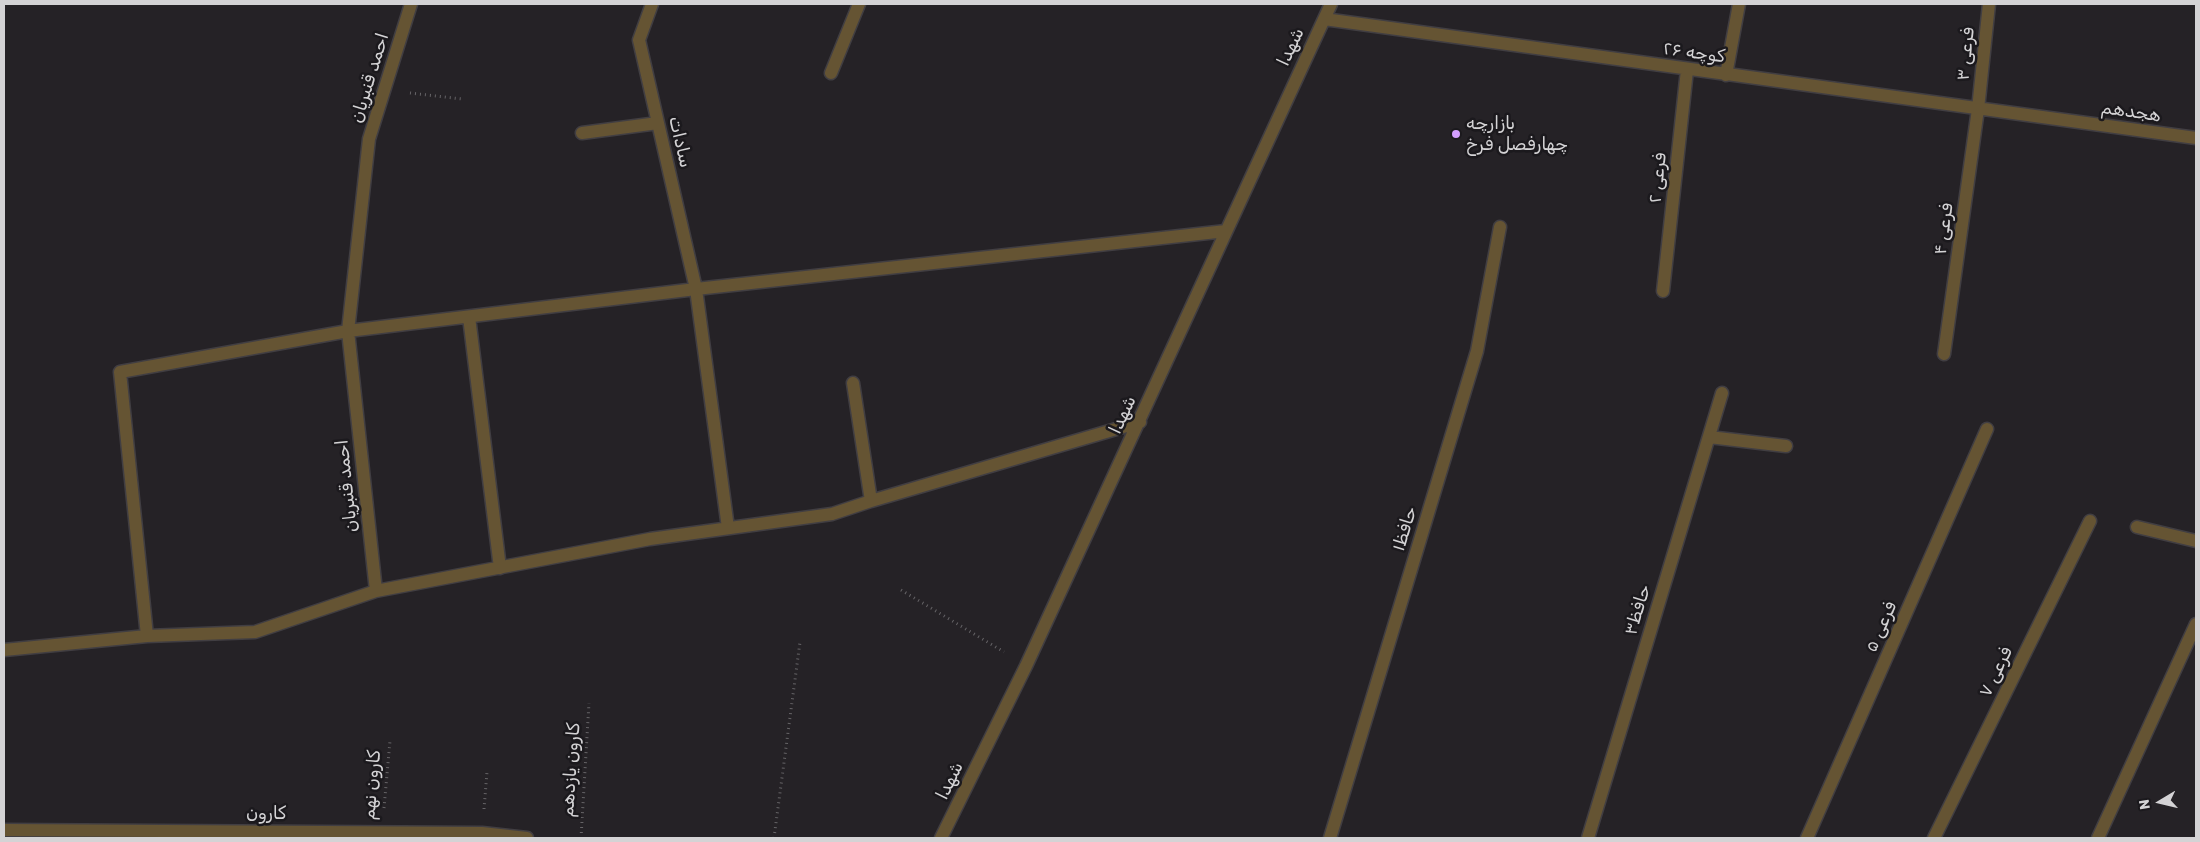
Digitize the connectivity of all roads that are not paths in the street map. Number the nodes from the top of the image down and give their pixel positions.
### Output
1 (411, 4) edge
2 (652, 4) edge
3 (859, 4) edge
4 (1330, 4) edge
5 (1739, 4) edge
6 (1989, 4) edge
7 (1324, 19) junction
8 (1687, 70) junction
9 (831, 73) dead end
10 (1726, 75) junction
11 (1978, 109) junction
12 (2061, 120) joint
13 (658, 123) junction
14 (582, 133) dead end
15 (2196, 138) edge
16 (1500, 228) dead end
17 (1226, 231) junction
18 (696, 289) junction
19 (1663, 291) dead end
20 (469, 317) junction
21 (348, 331) junction
22 (1944, 354) dead end
23 (853, 383) dead end
24 (1722, 393) dead end
25 (1140, 422) junction
26 (1986, 430) dead end
27 (1709, 437) junction
28 (1786, 446) dead end
29 (871, 501) junction
30 (2090, 521) dead end
31 (2137, 527) dead end
32 (728, 528) junction
33 (2196, 541) edge
34 (500, 568) junction
35 (376, 591) junction
36 (2196, 624) edge
37 (146, 636) junction
38 (4, 650) edge
39 (4, 830) edge
40 (527, 838) edge
41 (941, 838) edge
42 (1330, 838) edge
43 (1588, 838) edge
44 (1807, 838) edge
45 (1934, 838) edge
46 (2098, 838) edge

1 - 21 street, احمد قنبریان
2 - 13 street, سادات
3 - 9 street
4 - 7 street, شهدا
5 - 10 street
6 - 11 street, فرعی ۳
7 - 8 street, کوچه ۲۶
7 - 17 street, شهدا
8 - 10 street, کوچه ۲۶
8 - 19 street, فرعی ۲
10 - 11 street, کوچه ۲۶
11 - 12 street, کوچه ۲۶
11 - 22 street, فرعی ۴
12 - 15 street, هجدهم
13 - 14 street
13 - 18 street, سادات
16 - 42 street, حافظ۱
17 - 18 street
17 - 25 street, شهدا
18 - 20 street
18 - 32 street, سادات
20 - 21 street
20 - 34 street
21 - 35 street, احمد قنبریان
21 - 37 street
23 - 29 street
24 - 27 street, حافظ۳
25 - 29 street
25 - 41 street, شهدا
26 - 44 street, فرعی ۵
27 - 28 street
27 - 43 street, حافظ۳
29 - 32 street
30 - 45 street, فرعی ۷
31 - 33 street
32 - 34 street
34 - 35 street
35 - 37 street
36 - 46 street
37 - 38 street
39 - 40 street, کارون

